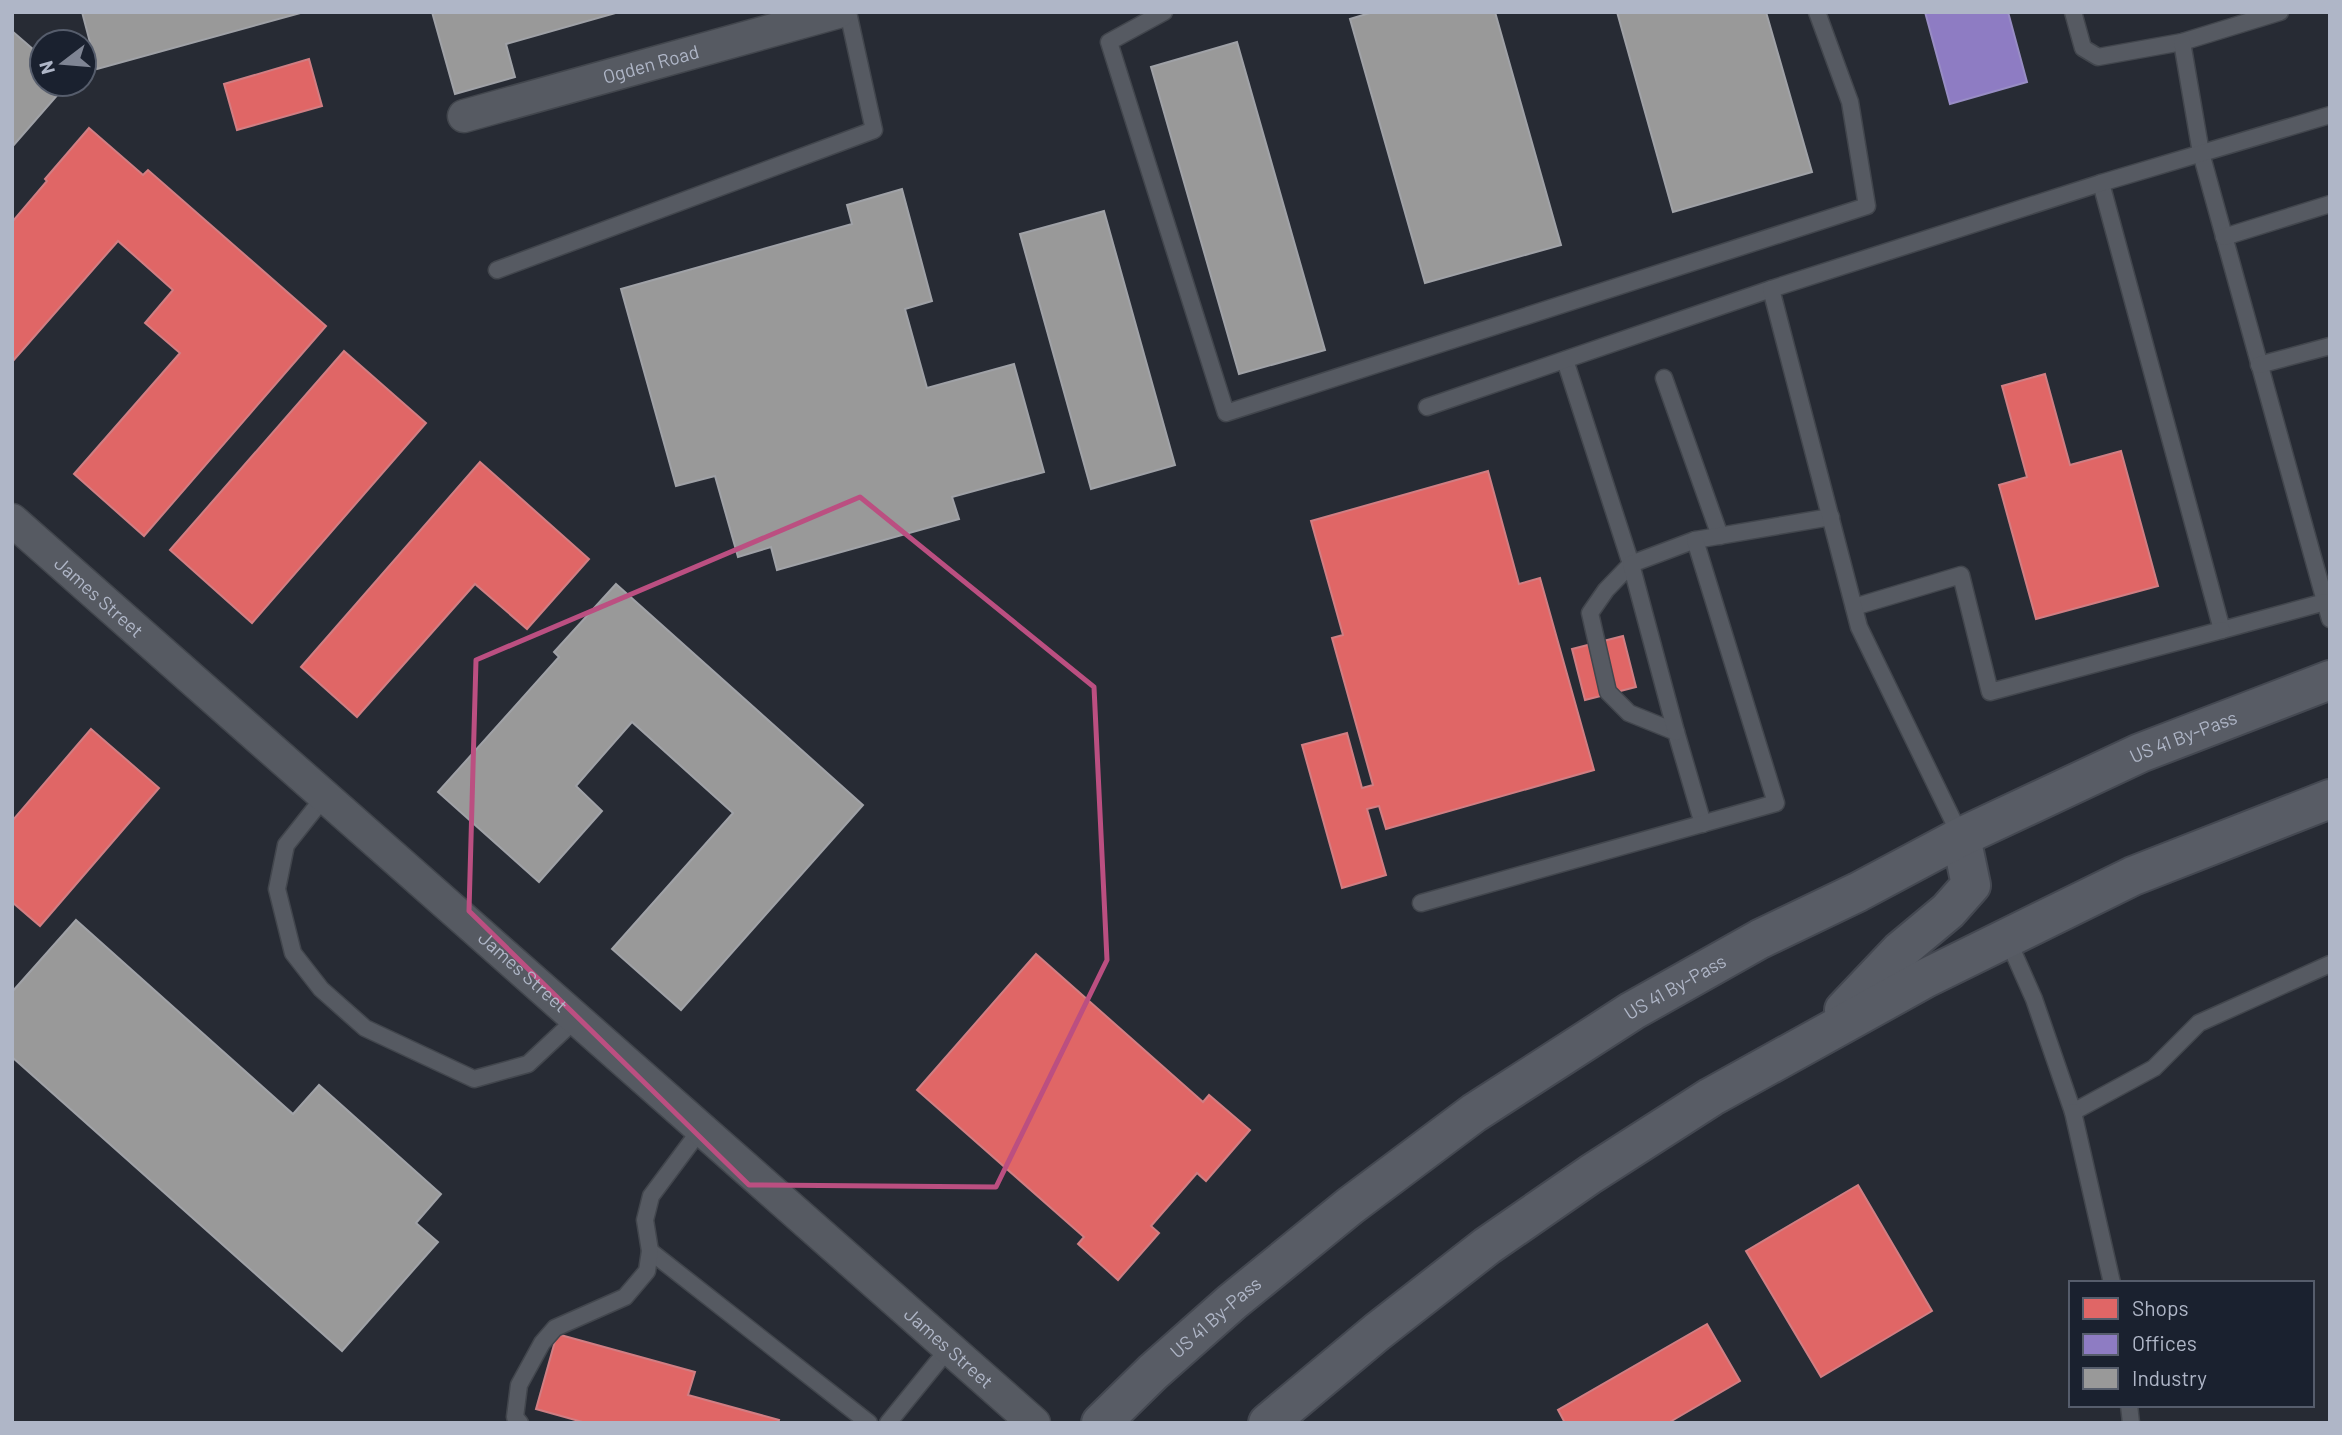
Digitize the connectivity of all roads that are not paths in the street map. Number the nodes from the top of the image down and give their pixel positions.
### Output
1 (838, 12) edge
2 (848, 12) edge
3 (1164, 12) edge
4 (1817, 12) edge
5 (2073, 12) edge
6 (2280, 12) edge
7 (790, 19) edge
8 (2182, 42) junction
9 (2330, 115) edge
10 (464, 116) dead end
11 (2201, 153) junction
12 (2101, 183) junction
13 (2330, 204) edge
14 (2224, 237) junction
15 (497, 270) dead end
16 (1771, 289) junction
17 (2330, 346) edge
18 (1565, 360) junction
19 (2259, 365) junction
20 (1664, 378) dead end
21 (1427, 407) dead end
22 (1831, 517) junction
23 (12, 520) edge
24 (1720, 536) junction
25 (1695, 541) junction
26 (1631, 564) junction
27 (2325, 602) junction
28 (1854, 607) junction
29 (2330, 619) edge
30 (2222, 630) junction
31 (2330, 680) edge
32 (1676, 732) junction
33 (325, 796) junction
34 (2330, 799) edge
35 (1703, 824) junction
36 (1961, 837) junction
37 (1421, 903) dead end
38 (2007, 938) junction
39 (2330, 964) edge
40 (576, 1019) junction
41 (1821, 1035) junction
42 (2073, 1112) junction
43 (701, 1129) junction
44 (650, 1251) junction
45 (2112, 1281) edge
46 (949, 1348) junction
47 (520, 1423) edge
48 (869, 1423) edge
49 (888, 1423) edge
50 (1034, 1423) edge
51 (1101, 1423) edge
52 (1268, 1423) edge

1 - 7 street, Ogden Road
2 - 15 lane
3 - 4 lane
5 - 8 lane
6 - 8 lane
7 - 10 street, Ogden Road
8 - 11 lane
9 - 11 lane
11 - 12 lane
11 - 14 lane
12 - 16 lane
12 - 30 lane
13 - 14 lane
14 - 19 lane
16 - 18 lane
16 - 22 lane
17 - 19 lane
18 - 21 lane
18 - 26 lane
19 - 27 lane
20 - 24 lane
22 - 24 lane
22 - 28 lane
23 - 33 street, James Street
24 - 25 lane
25 - 26 lane
25 - 35 lane
26 - 32 lane
26 - 32 lane
27 - 29 lane
27 - 30 lane
28 - 30 lane
28 - 36 lane
31 - 36 main road, US 41 By-Pass
32 - 35 lane
33 - 40 street, James Street
33 - 40 lane
34 - 38 main road
35 - 37 lane
36 - 41 main road
36 - 51 main road, US 41 By-Pass
38 - 41 main road
38 - 42 lane
39 - 42 lane
40 - 43 street, James Street
41 - 52 main road
42 - 45 lane
43 - 44 lane
43 - 46 street, James Street
44 - 47 lane
44 - 48 lane
46 - 49 lane
46 - 50 street, James Street

